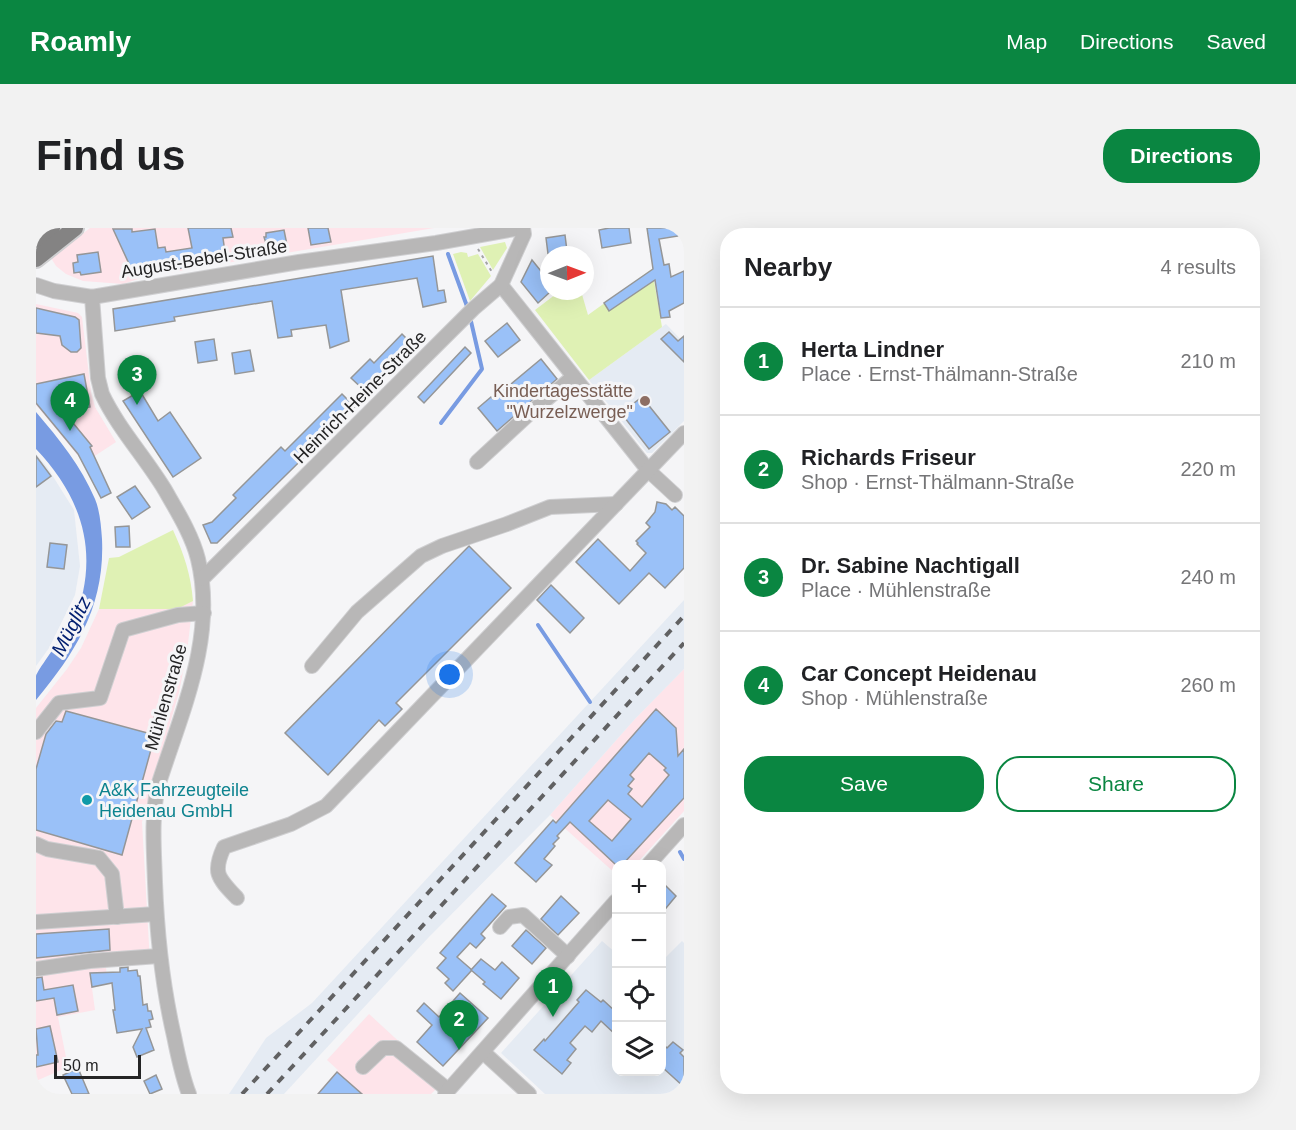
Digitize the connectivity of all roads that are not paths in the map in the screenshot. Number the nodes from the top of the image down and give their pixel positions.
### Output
1 (52, 228) edge
2 (75, 228) edge
3 (522, 228) edge
4 (36, 240) edge
5 (36, 259) edge
6 (36, 285) edge
7 (501, 285) junction
8 (92, 297) junction
9 (573, 377) junction
10 (684, 433) edge
11 (477, 462) dead end
12 (648, 470) junction
13 (675, 495) dead end
14 (616, 504) junction
15 (202, 579) junction
16 (204, 613) junction
17 (312, 666) dead end
18 (36, 732) edge
19 (684, 825) edge
20 (36, 844) edge
21 (653, 860) edge
22 (237, 898) dead end
23 (612, 906) edge
24 (156, 914) junction
25 (117, 917) junction
26 (36, 922) edge
27 (500, 927) dead end
28 (159, 956) junction
29 (568, 956) junction
30 (36, 969) edge
31 (483, 1052) junction
32 (363, 1067) dead end
33 (446, 1092) edge
34 (189, 1094) edge
35 (529, 1094) edge

1 - 4 main road
2 - 5 main road
3 - 7 street, Heinrich-Heine-Straße
3 - 8 street, August-Bebel-Straße
6 - 8 street, August-Bebel-Straße
7 - 9 street
7 - 15 street, Heinrich-Heine-Straße
8 - 15 street, Mühlenstraße
9 - 11 street
9 - 12 street
10 - 12 street
12 - 13 street
12 - 14 street
14 - 17 street
14 - 22 street
15 - 16 street, Mühlenstraße
16 - 18 street
16 - 24 street, Mühlenstraße
19 - 21 street
20 - 25 street
23 - 29 street
24 - 25 street
24 - 28 street, Mühlenstraße
25 - 26 street
27 - 29 street
28 - 30 street
28 - 34 street, Mühlenstraße
29 - 31 street
31 - 33 street
31 - 35 street
32 - 33 street

